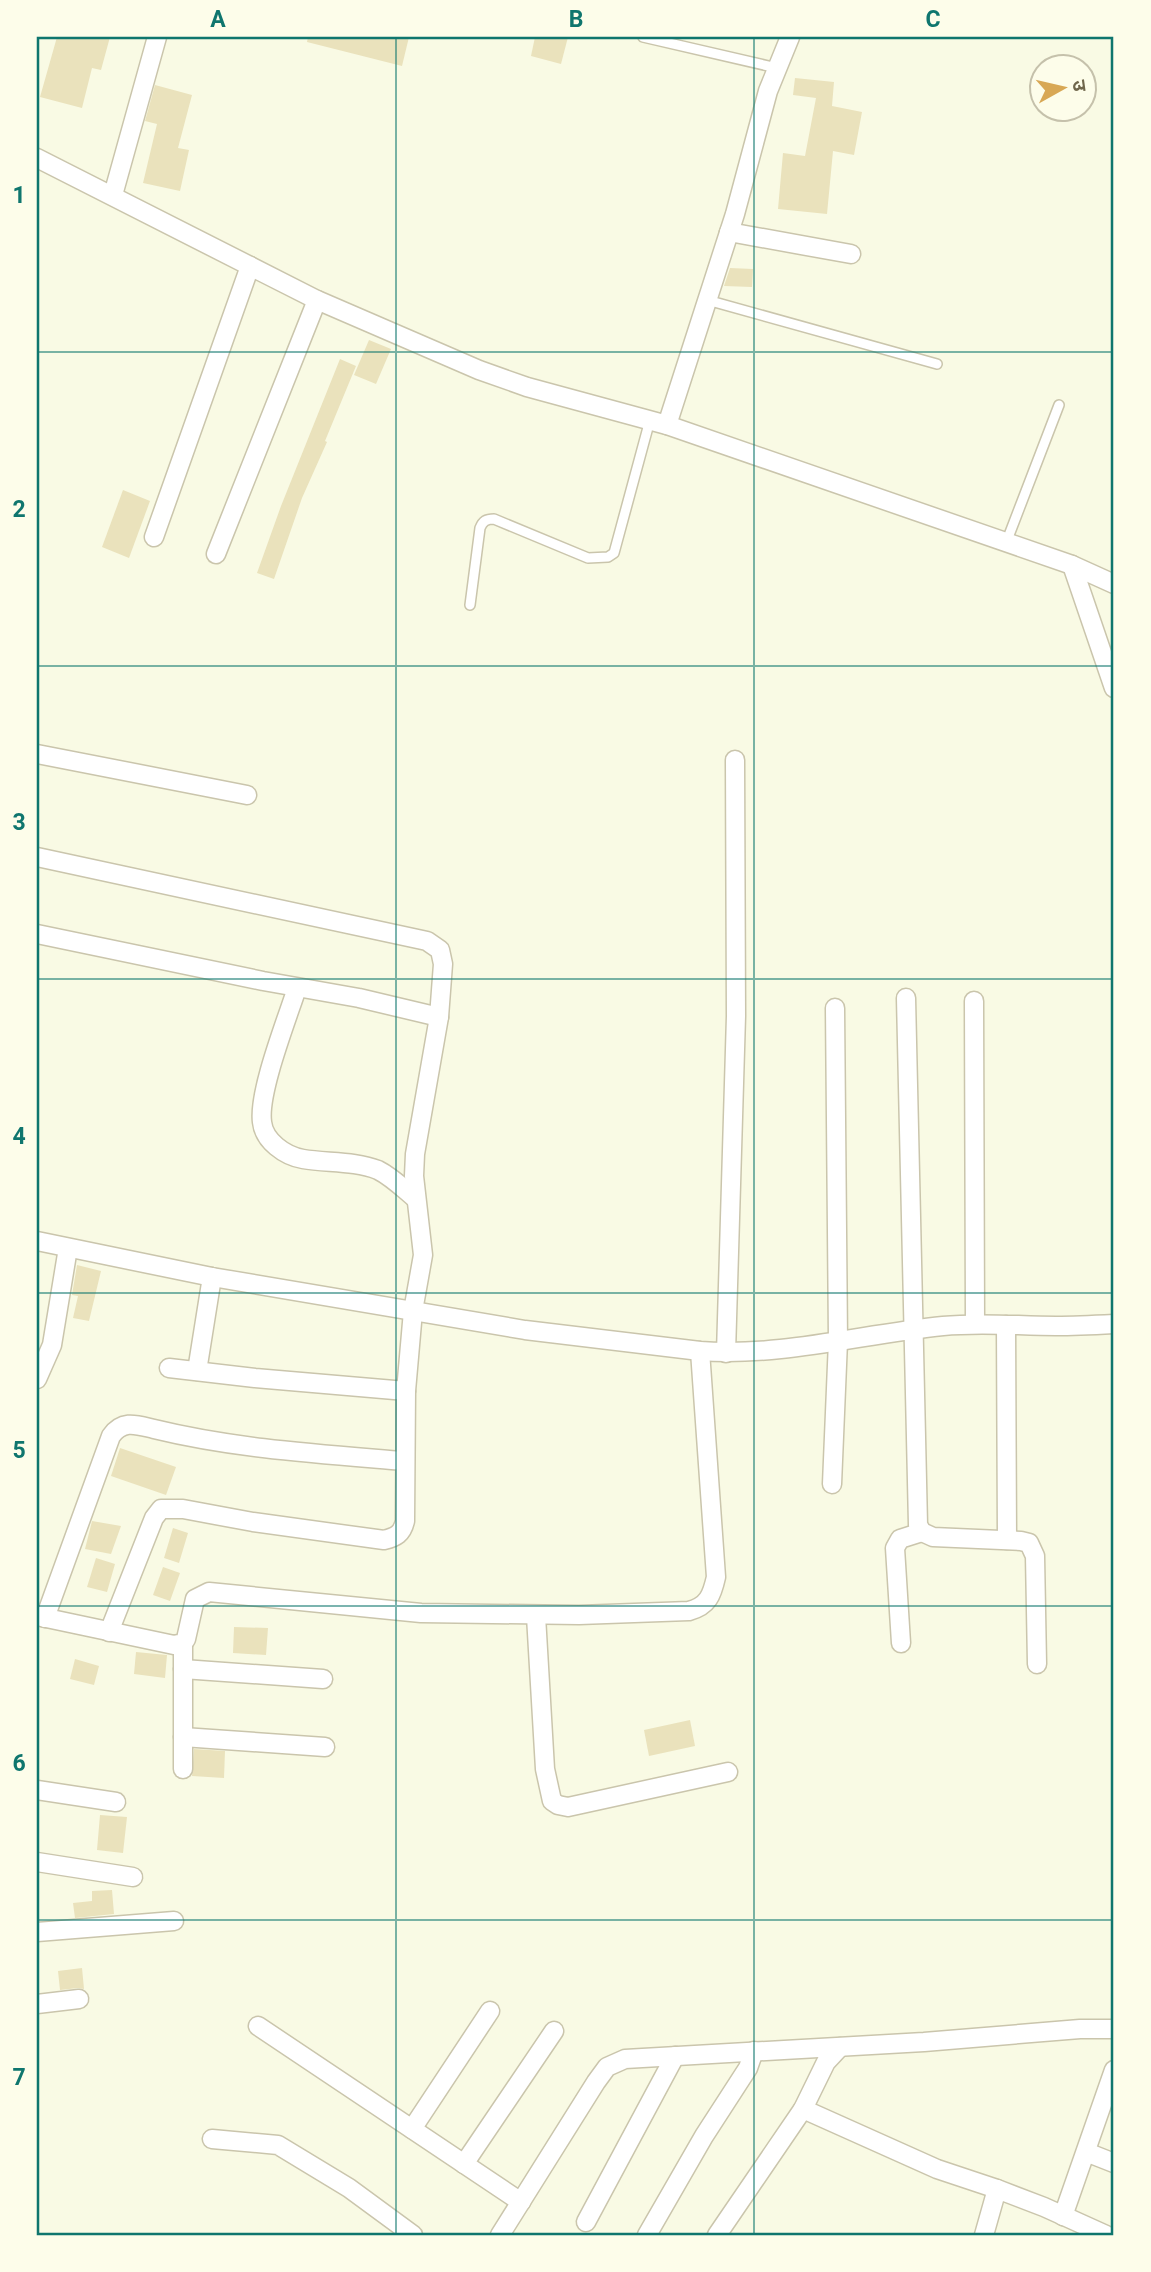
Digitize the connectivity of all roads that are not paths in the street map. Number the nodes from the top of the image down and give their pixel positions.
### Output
1 (157, 37) edge
2 (643, 37) edge
3 (790, 37) edge
4 (777, 68) junction
5 (37, 158) edge
6 (113, 195) junction
7 (729, 232) junction
8 (851, 254) dead end
9 (250, 266) junction
10 (317, 300) junction
11 (707, 300) junction
12 (937, 364) dead end
13 (1059, 405) dead end
14 (658, 422) junction
15 (155, 537) dead end
16 (1006, 543) junction
17 (216, 554) dead end
18 (1072, 565) junction
19 (1114, 584) edge
20 (470, 605) dead end
21 (1114, 688) edge
22 (37, 754) edge
23 (734, 760) dead end
24 (247, 795) dead end
25 (37, 857) edge
26 (37, 934) edge
27 (297, 988) junction
28 (906, 998) dead end
29 (974, 1001) dead end
30 (835, 1008) dead end
31 (439, 1017) junction
32 (416, 1199) junction
33 (37, 1241) edge
34 (68, 1248) junction
35 (212, 1277) junction
36 (413, 1311) junction
37 (975, 1324) junction
38 (1114, 1324) edge
39 (1006, 1325) junction
40 (912, 1330) junction
41 (838, 1341) junction
42 (44, 1343) edge
43 (700, 1351) junction
44 (726, 1353) junction
45 (169, 1368) dead end
46 (197, 1371) junction
47 (37, 1379) edge
48 (406, 1391) junction
49 (404, 1461) junction
50 (832, 1484) dead end
51 (922, 1532) junction
52 (1007, 1540) junction
53 (536, 1616) junction
54 (41, 1617) edge
55 (109, 1632) junction
56 (183, 1643) junction
57 (901, 1643) dead end
58 (1037, 1664) dead end
59 (183, 1669) junction
60 (323, 1679) dead end
61 (183, 1737) junction
62 (326, 1747) dead end
63 (183, 1769) dead end
64 (728, 1772) dead end
65 (37, 1790) edge
66 (116, 1802) dead end
67 (37, 1862) edge
68 (133, 1877) dead end
69 (174, 1921) dead end
70 (37, 1932) edge
71 (79, 1999) dead end
72 (37, 2004) edge
73 (490, 2011) dead end
74 (258, 2026) dead end
75 (1114, 2029) edge
76 (554, 2031) dead end
77 (840, 2047) junction
78 (754, 2052) junction
79 (675, 2056) junction
80 (1114, 2070) edge
81 (803, 2109) junction
82 (412, 2129) junction
83 (212, 2139) dead end
84 (1086, 2152) junction
85 (1114, 2163) edge
86 (464, 2164) junction
87 (997, 2189) junction
88 (521, 2202) junction
89 (1063, 2216) junction
90 (586, 2222) dead end
91 (413, 2235) edge
92 (500, 2235) edge
93 (647, 2235) edge
94 (717, 2235) edge
95 (984, 2235) edge
96 (1106, 2235) edge

1 - 6 street
2 - 4 lane
3 - 4 street
4 - 7 street
5 - 6 street
6 - 9 street
7 - 8 street
7 - 11 street
9 - 10 street
9 - 15 street
10 - 14 street
10 - 17 street
11 - 12 lane
11 - 14 street
13 - 16 lane
14 - 16 street
14 - 20 lane
16 - 18 street
18 - 19 street
18 - 21 street
22 - 24 street
23 - 44 street
25 - 31 street
26 - 27 street
27 - 31 street
27 - 32 street
28 - 40 street
29 - 37 street
30 - 41 street
31 - 32 street
32 - 36 street
33 - 34 street
34 - 35 street
34 - 42 street
35 - 36 street
35 - 46 street
36 - 43 street
36 - 48 street
37 - 39 street
37 - 40 street
38 - 39 street
39 - 52 street
40 - 41 street
40 - 51 street
41 - 44 street
41 - 50 street
42 - 47 street
43 - 44 street
43 - 53 street
45 - 46 street
46 - 48 street
48 - 49 street
49 - 54 street
49 - 55 street
51 - 52 street
51 - 57 street
52 - 58 street
53 - 56 street
53 - 64 street
54 - 55 street
55 - 56 street
56 - 59 street
59 - 60 street
59 - 61 street
61 - 62 street
61 - 63 street
65 - 66 street
67 - 68 street
69 - 70 street
71 - 72 street
73 - 82 street
74 - 82 street
75 - 77 street
76 - 86 street
77 - 78 street
77 - 81 street
78 - 79 street
78 - 93 street
79 - 88 street
79 - 90 street
80 - 84 street
81 - 87 street
81 - 94 street
82 - 86 street
83 - 91 street
84 - 85 street
84 - 89 street
86 - 88 street
87 - 89 street
87 - 95 street
88 - 92 street
89 - 96 street

